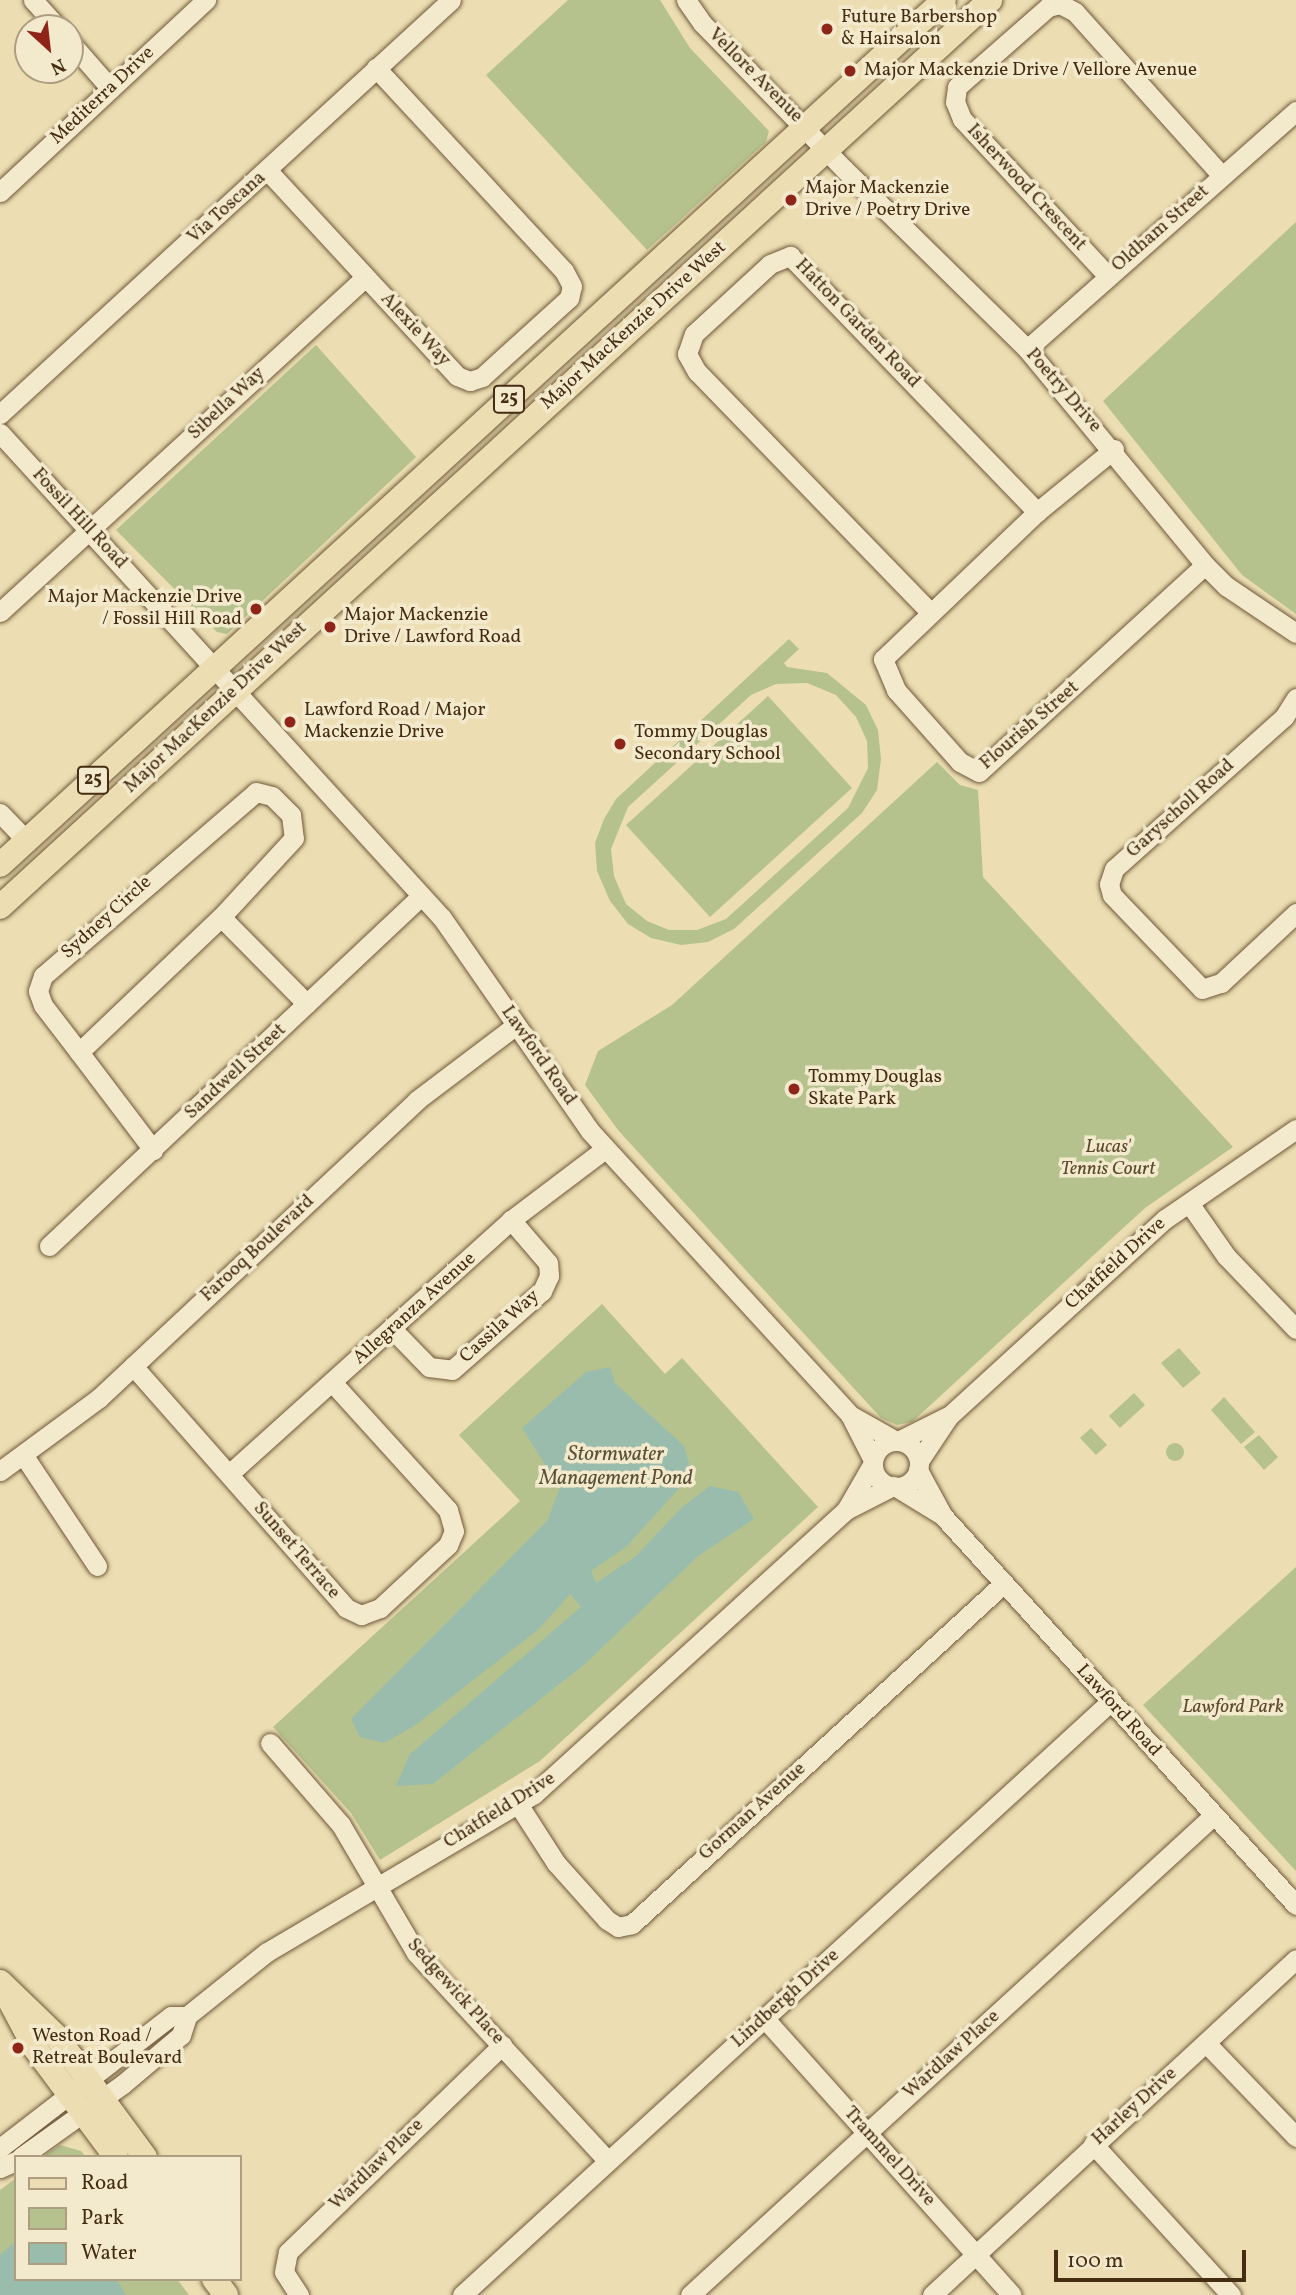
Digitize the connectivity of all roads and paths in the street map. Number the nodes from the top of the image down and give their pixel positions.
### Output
1 (33, 0) edge
2 (206, 0) edge
3 (451, 0) edge
4 (686, 0) edge
5 (944, 0) edge
6 (990, 0) edge
7 (46, 14) edge
8 (84, 58) edge
9 (376, 68) junction
10 (111, 89) junction
11 (1296, 111) edge
12 (805, 127) junction
13 (826, 150) junction
14 (268, 171) junction
15 (1222, 176) junction
16 (0, 192) edge
17 (1107, 275) junction
18 (365, 276) junction
19 (1027, 349) junction
20 (0, 414) edge
21 (0, 433) edge
22 (1114, 449) junction
23 (1037, 512) junction
24 (89, 530) junction
25 (1205, 565) junction
26 (929, 611) junction
27 (0, 612) edge
28 (1296, 633) edge
29 (214, 668) junction
30 (234, 692) junction
31 (1296, 698) edge
32 (13, 826) edge
33 (0, 865) edge
34 (421, 895) junction
35 (0, 907) edge
36 (1296, 913) edge
37 (221, 918) junction
38 (307, 1004) junction
39 (516, 1025) junction
40 (79, 1052) junction
41 (1296, 1129) edge
42 (605, 1149) junction
43 (153, 1150) junction
44 (1189, 1203) junction
45 (512, 1220) junction
46 (49, 1246) dead end
47 (392, 1329) junction
48 (1296, 1329) edge
49 (133, 1366) junction
50 (333, 1383) junction
51 (850, 1415) junction
52 (949, 1416) junction
53 (897, 1441) junction
54 (24, 1456) junction
55 (873, 1461) junction
56 (918, 1465) junction
57 (0, 1471) edge
58 (229, 1474) junction
59 (894, 1486) junction
60 (846, 1510) junction
61 (943, 1516) junction
62 (97, 1566) dead end
63 (1003, 1584) junction
64 (1110, 1702) junction
65 (270, 1743) dead end
66 (518, 1804) junction
67 (1213, 1816) junction
68 (375, 1886) junction
69 (1296, 1905) edge
70 (1296, 1959) edge
71 (0, 1983) edge
72 (765, 2019) junction
73 (1206, 2043) junction
74 (502, 2046) junction
75 (86, 2096) junction
76 (867, 2133) junction
77 (1296, 2137) edge
78 (1093, 2144) junction
79 (0, 2148) edge
80 (23, 2155) edge
81 (115, 2155) edge
82 (143, 2155) edge
83 (608, 2161) junction
84 (975, 2255) junction
85 (299, 2295) edge
86 (462, 2295) edge
87 (690, 2295) edge
88 (932, 2295) edge
89 (1012, 2295) edge
90 (1231, 2295) edge

1 - 7 street
2 - 10 street, Mediterra Drive
3 - 9 street, Via Toscana
4 - 12 street, Vellore Avenue
5 - 12 main road, Major MacKenzie Drive West / 25
6 - 13 main road, Major MacKenzie Drive West / 25
8 - 10 street
9 - 14 street, Via Toscana
9 - 18 street, Alexie Way
10 - 16 street, Mediterra Drive
11 - 15 street, Oldham Street
12 - 13 street, Vellore Avenue
12 - 29 main road, Major MacKenzie Drive West / 25
13 - 19 street, Poetry Drive
13 - 30 main road, Major MacKenzie Drive West / 25
14 - 18 street, Alexie Way
14 - 20 street, Via Toscana
15 - 17 street, Oldham Street
15 - 17 street, Isherwood Crescent
17 - 19 street, Oldham Street
18 - 24 street, Sibella Way
19 - 22 street, Poetry Drive
21 - 24 street, Fossil Hill Road
22 - 23 street, Flourish Street
22 - 25 street, Poetry Drive
23 - 26 street, Flourish Street
23 - 26 street, Hatton Garden Road
24 - 27 street, Sibella Way
24 - 29 street, Fossil Hill Road
25 - 26 street, Flourish Street
25 - 28 street, Poetry Drive
29 - 30 street, Fossil Hill Road
29 - 32 main road, Major MacKenzie Drive West / 25
30 - 34 street, Lawford Road
30 - 35 main road, Major MacKenzie Drive West / 25
31 - 36 street, Garyscholl Road
32 - 33 main road, Major MacKenzie Drive West / 25
34 - 38 street, Sandwell Street
34 - 39 street, Lawford Road
37 - 38 street
37 - 40 street, Sydney Circle
37 - 40 street, Sydney Circle
38 - 43 street, Sandwell Street
39 - 42 street, Lawford Road
39 - 49 street, Farooq Boulevard
40 - 43 street
41 - 44 street, Chatfield Drive
42 - 45 street, Allegranza Avenue
42 - 51 street, Lawford Road
43 - 46 street, Sandwell Street
44 - 48 street
44 - 52 street, Chatfield Drive
45 - 47 street, Allegranza Avenue
45 - 47 street, Cassila Way
47 - 50 street, Allegranza Avenue
49 - 54 street, Farooq Boulevard
49 - 58 street, Sunset Terrace
50 - 58 street, Allegranza Avenue
50 - 58 street, Sunset Terrace
51 - 53 street, Lawford Road
51 - 55 street, Lawford Road
52 - 53 street, Chatfield Drive
52 - 56 street, Chatfield Drive
53 - 55 street
53 - 56 street
54 - 57 street, Farooq Boulevard
54 - 62 street
55 - 59 street
55 - 60 street, Chatfield Drive
56 - 59 street
56 - 61 street, Lawford Road
59 - 60 street, Chatfield Drive
59 - 61 street, Lawford Road
60 - 66 street, Chatfield Drive
61 - 63 street, Lawford Road
63 - 64 street, Lawford Road
63 - 66 street, Gorman Avenue
64 - 67 street, Lawford Road
64 - 72 street, Lindbergh Drive
65 - 68 street, Sedgewick Place
66 - 68 street, Chatfield Drive
67 - 69 street, Lawford Road
67 - 76 street, Wardlaw Place
68 - 74 street, Sedgewick Place
68 - 75 street, Chatfield Drive
70 - 73 street, Harley Drive
71 - 75 main road
72 - 76 street, Trammel Drive
72 - 83 street, Lindbergh Drive
73 - 77 street
73 - 78 street, Harley Drive
74 - 83 street, Sedgewick Place
74 - 85 street, Wardlaw Place
75 - 79 street
75 - 80 street
75 - 81 main road
75 - 82 main road
76 - 84 street, Trammel Drive
76 - 87 street, Wardlaw Place
78 - 84 street, Harley Drive
78 - 90 street
83 - 86 street, Lindbergh Drive
84 - 88 street, Harley Drive
84 - 89 street, Trammel Drive

